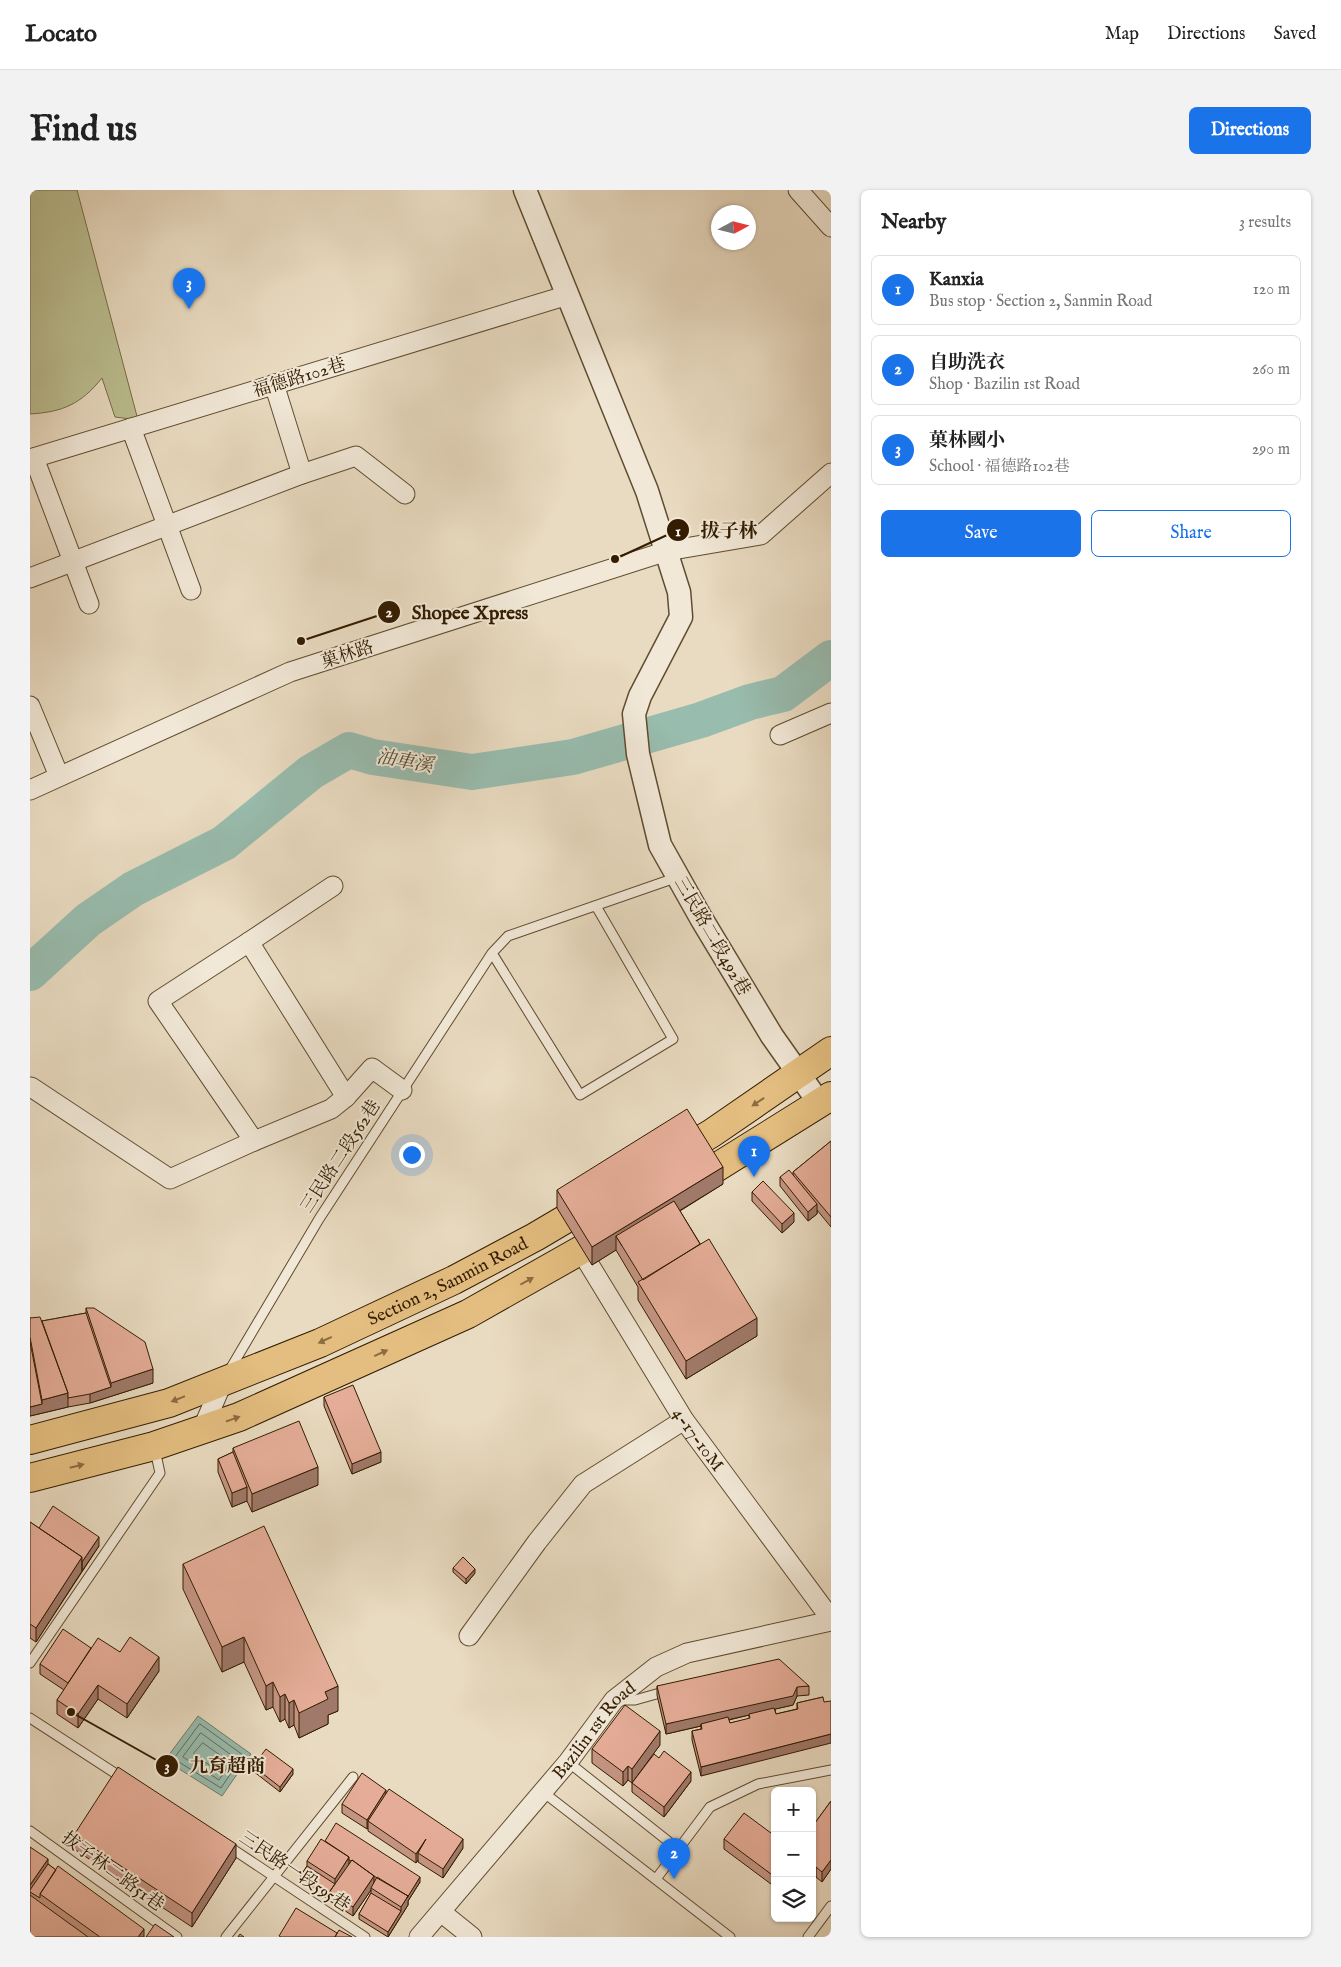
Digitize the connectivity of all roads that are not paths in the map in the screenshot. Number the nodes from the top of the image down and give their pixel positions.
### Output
1 (525, 190) edge
2 (798, 190) edge
3 (831, 227) edge
4 (568, 295) junction
5 (274, 384) junction
6 (131, 428) junction
7 (32, 458) edge
8 (831, 473) edge
9 (302, 474) junction
10 (405, 494) dead end
11 (166, 526) junction
12 (667, 551) junction
13 (73, 561) junction
14 (30, 578) edge
15 (191, 590) dead end
16 (89, 604) dead end
17 (30, 706) edge
18 (831, 713) edge
19 (780, 735) dead end
20 (59, 776) junction
21 (30, 790) edge
22 (678, 877) junction
23 (333, 886) dead end
24 (596, 906) junction
25 (249, 942) junction
26 (492, 953) junction
27 (831, 1051) edge
28 (798, 1074) junction
29 (31, 1087) edge
30 (402, 1090) junction
31 (346, 1097) junction
32 (827, 1106) edge
33 (254, 1140) junction
34 (648, 1171) edge
35 (616, 1190) edge
36 (670, 1197) edge
37 (637, 1217) edge
38 (581, 1251) junction
39 (223, 1381) junction
40 (684, 1420) junction
41 (202, 1430) junction
42 (30, 1440) edge
43 (154, 1446) junction
44 (30, 1478) edge
45 (831, 1620) edge
46 (469, 1636) dead end
47 (30, 1663) edge
48 (673, 1689) edge
49 (614, 1700) junction
50 (30, 1718) edge
51 (568, 1762) junction
52 (831, 1770) edge
53 (353, 1777) dead end
54 (136, 1786) edge
55 (543, 1792) junction
56 (30, 1831) edge
57 (217, 1839) edge
58 (678, 1849) junction
59 (274, 1876) junction
60 (656, 1879) junction
61 (831, 1906) edge
62 (441, 1912) junction
63 (177, 1937) edge
64 (226, 1937) edge
65 (365, 1937) edge
66 (419, 1937) edge
67 (472, 1937) edge
68 (730, 1937) edge
69 (808, 1937) edge

1 - 4 street
2 - 3 street
4 - 5 street, 福德路102巷
4 - 12 street
5 - 6 street, 福德路102巷
5 - 9 street
6 - 7 street, 福德路102巷
6 - 11 street
7 - 13 street
8 - 12 street, 菓林路
9 - 10 street
9 - 11 street
11 - 13 street
11 - 15 street
12 - 20 street, 菓林路
12 - 22 street, 三民路二段492巷
13 - 14 street
13 - 16 street
17 - 20 street
18 - 19 street
20 - 21 street, 菓林路
22 - 24 lane, 三民路二段562巷
22 - 28 street, 三民路二段492巷
23 - 25 street
24 - 26 lane, 三民路二段562巷
24 - 26 lane
25 - 31 street
25 - 33 street
26 - 30 lane, 三民路二段562巷
27 - 28 main road
28 - 32 street, 三民路二段492巷
28 -> 34 main road
29 - 33 street
30 - 31 street
30 - 39 lane, 三民路二段562巷
31 - 33 street
32 - 36 main road
35 -> 39 main road, Section 2, Sanmin Road
37 - 38 main road, Section 2, Sanmin Road
38 - 40 street, 4-17-10M
41 -> 38 main road, Section 2, Sanmin Road
39 - 41 street
39 -> 42 main road, Section 2, Sanmin Road
40 - 45 street, 4-17-10M
40 - 46 street
41 - 43 main road, Section 2, Sanmin Road
44 -> 43 main road, Section 2, Sanmin Road
43 - 47 lane
45 - 49 street, Bazilin 1st Road
48 - 49 lane
49 - 51 street, Bazilin 1st Road
50 - 54 lane
51 - 55 street, Bazilin 1st Road
51 - 58 lane
52 - 58 lane
53 - 59 lane
55 - 60 lane
55 - 62 street, Bazilin 1st Road
56 - 63 lane, 拔子林二路51巷
57 - 59 lane, 三民路一段595巷
58 - 60 lane
59 - 64 lane
59 - 65 lane, 三民路一段595巷
60 - 68 lane
61 - 69 lane
62 - 66 street, Bazilin 1st Road
62 - 67 street

